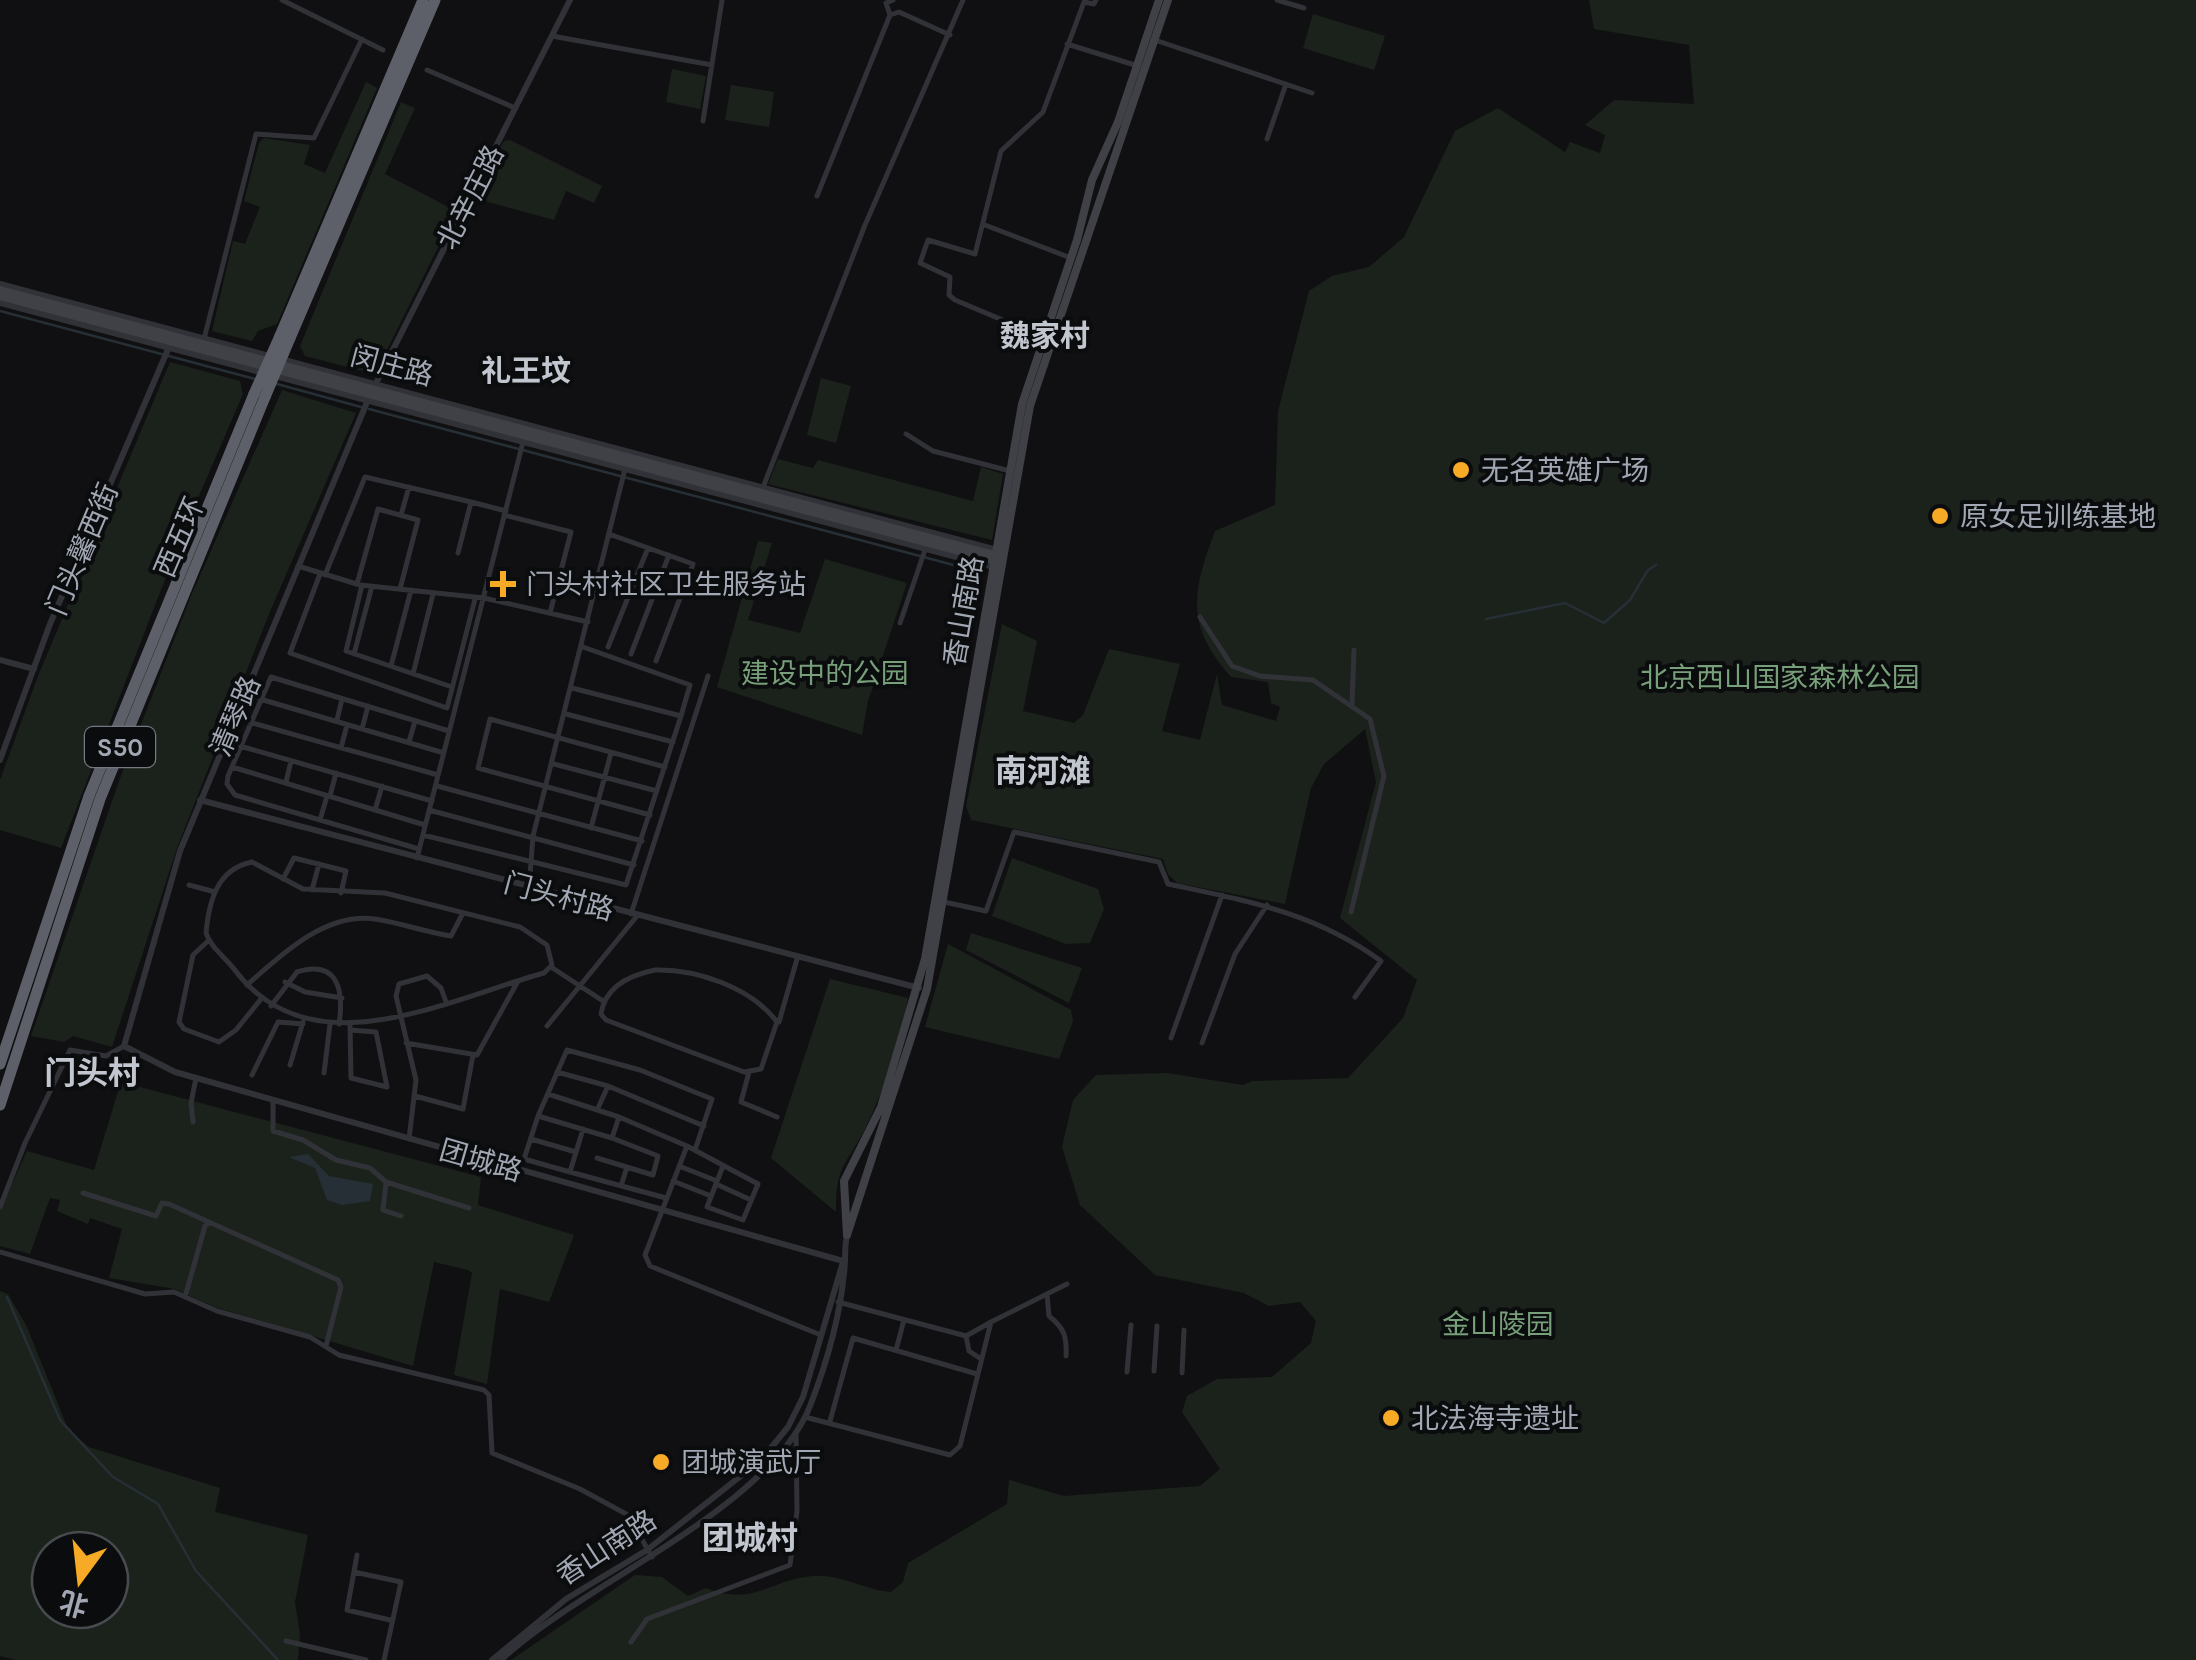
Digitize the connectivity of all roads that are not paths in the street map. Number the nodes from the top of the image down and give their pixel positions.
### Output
1 (282, 0) edge
2 (423, 0) edge
3 (435, 0) edge
4 (570, 0) edge
5 (722, 0) edge
6 (894, 0) edge
7 (963, 0) edge
8 (1096, 0) edge
9 (1160, 0) edge
10 (1168, 0) edge
11 (1278, 0) edge
12 (1304, 8) dead end
13 (899, 12) junction
14 (890, 16) junction
15 (950, 34) junction
16 (552, 36) junction
17 (362, 40) junction
18 (1155, 40) junction
19 (1068, 44) junction
20 (382, 50) dead end
21 (712, 65) junction
22 (1138, 66) junction
23 (427, 70) dead end
24 (1286, 84) junction
25 (1312, 93) dead end
26 (515, 108) junction
27 (702, 121) dead end
28 (1267, 139) dead end
29 (817, 196) dead end
30 (985, 224) junction
31 (1071, 258) junction
32 (0, 293) edge
33 (285, 337) junction
34 (204, 339) junction
35 (1046, 339) junction
36 (170, 344) junction
37 (372, 392) junction
38 (260, 396) junction
39 (906, 434) dead end
40 (523, 442) junction
41 (625, 469) junction
42 (1010, 471) junction
43 (409, 487) junction
44 (762, 490) junction
45 (472, 502) junction
46 (505, 513) junction
47 (401, 515) junction
48 (610, 534) junction
49 (926, 546) junction
50 (648, 548) junction
51 (458, 553) dead end
52 (669, 555) junction
53 (998, 559) junction
54 (298, 566) junction
55 (322, 574) junction
56 (359, 585) junction
57 (372, 586) junction
58 (400, 589) junction
59 (412, 590) junction
60 (434, 593) junction
61 (484, 598) junction
62 (475, 599) junction
63 (550, 613) junction
64 (1200, 616) dead end
65 (588, 622) junction
66 (900, 622) dead end
67 (582, 646) junction
68 (608, 646) dead end
69 (1354, 650) dead end
70 (354, 654) junction
71 (631, 654) dead end
72 (0, 660) edge
73 (656, 661) dead end
74 (391, 666) junction
75 (34, 669) junction
76 (412, 674) junction
77 (708, 676) dead end
78 (452, 687) junction
79 (572, 688) junction
80 (259, 699) junction
81 (342, 699) junction
82 (1352, 704) junction
83 (368, 706) junction
84 (566, 714) junction
85 (681, 716) junction
86 (235, 718) junction
87 (336, 721) junction
88 (415, 721) junction
89 (250, 722) junction
90 (347, 725) junction
91 (362, 729) junction
92 (450, 731) junction
93 (560, 739) junction
94 (409, 742) junction
95 (673, 742) junction
96 (240, 746) junction
97 (341, 748) junction
98 (444, 752) junction
99 (611, 752) junction
100 (0, 760) edge
101 (292, 762) junction
102 (554, 764) junction
103 (232, 766) junction
104 (665, 767) junction
105 (336, 774) junction
106 (438, 775) junction
107 (604, 777) junction
108 (286, 782) junction
109 (436, 785) junction
110 (382, 786) junction
111 (548, 788) junction
112 (657, 791) junction
113 (329, 796) junction
114 (200, 800) junction
115 (432, 801) junction
116 (598, 801) junction
117 (376, 810) junction
118 (430, 810) junction
119 (539, 814) junction
120 (650, 816) junction
121 (320, 820) junction
122 (426, 825) junction
123 (591, 828) junction
124 (423, 835) junction
125 (535, 838) junction
126 (642, 841) junction
127 (418, 854) junction
128 (320, 864) junction
129 (534, 864) junction
130 (634, 865) junction
131 (284, 879) junction
132 (188, 884) dead end
133 (529, 888) junction
134 (312, 890) junction
135 (215, 892) junction
136 (340, 893) junction
137 (1222, 895) junction
138 (944, 902) junction
139 (1268, 905) junction
140 (1351, 912) dead end
141 (463, 913) junction
142 (634, 915) junction
143 (208, 941) junction
144 (797, 959) junction
145 (550, 967) junction
146 (518, 980) junction
147 (285, 982) junction
148 (247, 985) junction
149 (578, 985) junction
150 (919, 988) junction
151 (1354, 997) dead end
152 (262, 998) junction
153 (342, 998) junction
154 (603, 1001) junction
155 (446, 1002) junction
156 (270, 1006) junction
157 (398, 1017) junction
158 (304, 1022) junction
159 (330, 1024) junction
160 (338, 1024) junction
161 (547, 1026) dead end
162 (350, 1027) junction
163 (776, 1030) junction
164 (1171, 1038) dead end
165 (406, 1043) junction
166 (1202, 1044) dead end
167 (124, 1046) junction
168 (473, 1054) junction
169 (0, 1064) edge
170 (290, 1065) dead end
171 (557, 1072) junction
172 (749, 1072) junction
173 (324, 1073) dead end
174 (252, 1075) dead end
175 (196, 1078) junction
176 (608, 1086) junction
177 (548, 1094) junction
178 (416, 1096) junction
179 (273, 1100) junction
180 (0, 1105) edge
181 (598, 1108) junction
182 (538, 1116) junction
183 (619, 1117) junction
184 (777, 1117) dead end
185 (193, 1122) dead end
186 (704, 1126) junction
187 (583, 1130) junction
188 (530, 1138) junction
189 (612, 1138) junction
190 (409, 1139) junction
191 (686, 1146) junction
192 (695, 1150) junction
193 (576, 1152) junction
194 (597, 1158) dead end
195 (679, 1166) junction
196 (723, 1166) junction
197 (627, 1167) junction
198 (570, 1172) junction
199 (673, 1181) junction
200 (386, 1182) junction
201 (716, 1183) junction
202 (622, 1186) junction
203 (83, 1194) dead end
204 (711, 1196) junction
205 (666, 1198) junction
206 (751, 1200) junction
207 (0, 1207) edge
208 (468, 1208) dead end
209 (662, 1212) junction
210 (401, 1216) dead end
211 (209, 1223) junction
212 (847, 1235) junction
213 (0, 1252) edge
214 (843, 1260) junction
215 (1067, 1284) dead end
216 (1048, 1294) junction
217 (185, 1297) junction
218 (838, 1302) junction
219 (904, 1320) junction
220 (991, 1322) junction
221 (1131, 1325) dead end
222 (1157, 1326) dead end
223 (1184, 1330) dead end
224 (824, 1336) junction
225 (966, 1336) junction
226 (326, 1346) junction
227 (896, 1350) junction
228 (1066, 1356) dead end
229 (981, 1359) junction
230 (1154, 1371) dead end
231 (1127, 1372) dead end
232 (1182, 1373) dead end
233 (977, 1374) junction
234 (805, 1417) junction
235 (830, 1421) junction
236 (796, 1432) junction
237 (649, 1554) junction
238 (356, 1555) dead end
239 (354, 1572) junction
240 (390, 1620) junction
241 (286, 1641) dead end
242 (631, 1642) dead end
243 (351, 1658) edge
244 (366, 1660) edge
245 (384, 1660) edge
246 (492, 1660) edge
247 (500, 1660) edge

1 - 17 street
2 - 33 highway, 西五环 / S50
3 - 33 highway, 西五环 / S50
4 - 16 street, 北辛庄路
5 - 21 street
6 - 13 street
6 - 14 street
7 - 15 street
8 - 19 street
9 - 22 main road, 香山南路
10 - 18 main road, 香山南路
11 - 12 street
13 - 14 street
13 - 15 street
14 - 29 street
15 - 44 street
16 - 21 street
16 - 26 street, 北辛庄路
17 - 20 street
17 - 34 street
18 - 24 street
18 - 35 main road, 香山南路
19 - 22 street
19 - 30 street
21 - 27 street
22 - 31 main road, 香山南路
23 - 26 street
24 - 25 street
24 - 28 street
26 - 37 street, 北辛庄路
30 - 31 street
30 - 35 street
31 - 35 main road, 香山南路
32 - 34 street, 闵庄路
32 - 36 main road, 闵庄路
32 - 37 main road, 闵庄路
33 - 38 highway, 西五环 / S50, bridge
34 - 37 street, 闵庄路
35 - 42 main road, 香山南路
35 - 53 main road, 香山南路
36 - 37 main road, 闵庄路
36 - 75 street, 门头馨西街
37 - 40 street, 闵庄路
37 - 44 main road, 闵庄路
37 - 49 main road, 闵庄路
37 - 54 street, 清琴路
38 - 169 highway, 西五环 / S50
38 - 180 highway, 西五环 / S50
39 - 42 street
40 - 41 street, 闵庄路
40 - 46 street
41 - 48 street
41 - 49 street, 闵庄路
42 - 53 main road, 香山南路
43 - 45 street
43 - 47 street
43 - 55 street
44 - 53 main road, 闵庄路
45 - 46 street
45 - 51 street
46 - 61 street
46 - 63 street
47 - 56 street
47 - 58 street
48 - 50 street
48 - 65 street
49 - 53 main road, 闵庄路
49 - 66 street
50 - 52 street
50 - 68 street
52 - 71 street
52 - 73 street
53 - 138 main road, 香山南路
53 - 150 main road, 香山南路
54 - 55 street
54 - 86 street, 清琴路
55 - 56 street
55 - 78 street
56 - 57 street
56 - 70 street
57 - 58 street
57 - 70 street
58 - 59 street
59 - 60 street
59 - 74 street
60 - 62 street
60 - 76 street
61 - 62 street
61 - 63 street
61 - 92 street
62 - 78 street
63 - 65 street
64 - 82 street
65 - 67 street
67 - 79 street
67 - 85 street
69 - 82 street
70 - 74 street
72 - 75 street
74 - 76 street
75 - 100 street, 门头馨西街
76 - 78 street
77 - 142 street
79 - 84 street
79 - 85 street
80 - 81 street
80 - 87 street
80 - 89 street
81 - 83 street
81 - 87 street
82 - 140 street
83 - 88 street
83 - 91 street
84 - 93 street
84 - 95 street
85 - 95 street
86 - 89 street
86 - 114 street, 清琴路
87 - 90 street
88 - 92 street
88 - 94 street
89 - 96 street
89 - 97 street
90 - 91 street
90 - 97 street
91 - 94 street
92 - 98 street
93 - 99 street
93 - 102 street
93 - 111 street
94 - 98 street
95 - 104 street
96 - 101 street
96 - 103 street
97 - 106 street
98 - 106 street
99 - 104 street
99 - 107 street
101 - 105 street
101 - 108 street
102 - 107 street
102 - 111 street
103 - 108 street
103 - 121 street
104 - 112 street
105 - 110 street
105 - 113 street
106 - 109 street
107 - 112 street
107 - 116 street
108 - 113 street
109 - 115 street
109 - 119 street
110 - 115 street
110 - 117 street
111 - 116 street
111 - 119 street
112 - 120 street
113 - 117 street
113 - 121 street
114 - 127 street, 门头村路
114 - 167 street, 清琴路
115 - 118 street
116 - 120 street
116 - 123 street
117 - 122 street
118 - 122 street
118 - 125 street
119 - 123 street
119 - 125 street
120 - 126 street
121 - 127 street
122 - 124 street
123 - 126 street
124 - 127 street
124 - 129 street
125 - 129 street
125 - 130 street
126 - 130 street
127 - 133 street, 门头村路
128 - 131 street
128 - 134 street
128 - 136 street
129 - 130 street
129 - 133 street
131 - 134 street
131 - 135 street
132 - 135 street
133 - 142 street, 门头村路
134 - 136 street
135 - 143 street
136 - 141 street
137 - 138 street
137 - 139 street
137 - 164 street
138 - 212 main road, 香山南路
139 - 151 street
139 - 166 street
141 - 145 street
141 - 148 street
142 - 144 street, 门头村路
142 - 149 street
143 - 148 street
143 - 152 street
144 - 150 street, 门头村路
144 - 163 street
145 - 146 street
145 - 149 street
146 - 155 street
146 - 168 street
147 - 153 street
147 - 153 street
147 - 156 street
148 - 152 street
149 - 154 street
149 - 161 street
150 - 212 main road, 香山南路
152 - 156 street
153 - 160 street
154 - 163 street
154 - 172 street
155 - 157 street
155 - 157 street
156 - 158 street
157 - 162 street
157 - 165 street
158 - 159 street
158 - 170 street
158 - 174 street
159 - 160 street
159 - 173 street
160 - 162 street
162 - 162 street
163 - 172 street
165 - 168 street
165 - 178 street
167 - 175 street, 团城路
167 - 207 street
168 - 178 street
171 - 176 street
171 - 177 street
171 - 186 street
172 - 184 street
175 - 179 street, 团城路
175 - 185 street
176 - 181 street
176 - 186 street
177 - 181 street
177 - 182 street
178 - 190 street
179 - 190 street, 团城路
179 - 200 street
181 - 183 street
182 - 187 street
182 - 188 street
183 - 189 street
183 - 191 street
186 - 192 street
187 - 189 street
187 - 193 street
188 - 193 street
188 - 198 street
189 - 197 street
190 - 209 street, 团城路
191 - 192 street
191 - 195 street
192 - 196 street
193 - 198 street
194 - 197 street
195 - 199 street
195 - 201 street
196 - 201 street
196 - 206 street
197 - 202 street
198 - 202 street
199 - 204 street
199 - 205 street
200 - 208 street
200 - 210 street
201 - 204 street
201 - 206 street
202 - 205 street
203 - 211 street
204 - 206 street
205 - 209 street
209 - 214 street, 团城路
209 - 224 street
211 - 217 street
211 - 226 street
212 - 214 street, 香山南路
213 - 217 street
214 - 218 street, 香山南路
214 - 224 street, 香山南路
215 - 216 street
216 - 220 street
216 - 228 street
217 - 226 street
218 - 219 street
218 - 234 street, 香山南路
219 - 225 street
219 - 227 street
220 - 225 street
220 - 229 street
221 - 231 street
222 - 230 street
223 - 232 street
224 - 237 street, 香山南路
225 - 229 street
226 - 237 street
227 - 233 street
227 - 235 street
229 - 233 street
233 - 235 street
234 - 235 street
234 - 236 street, 香山南路
236 - 237 street, 香山南路
236 - 242 street
237 - 246 street, 香山南路
237 - 247 street, 香山南路
238 - 239 street
239 - 240 street
239 - 240 street
240 - 245 street
241 - 243 street
243 - 244 street

